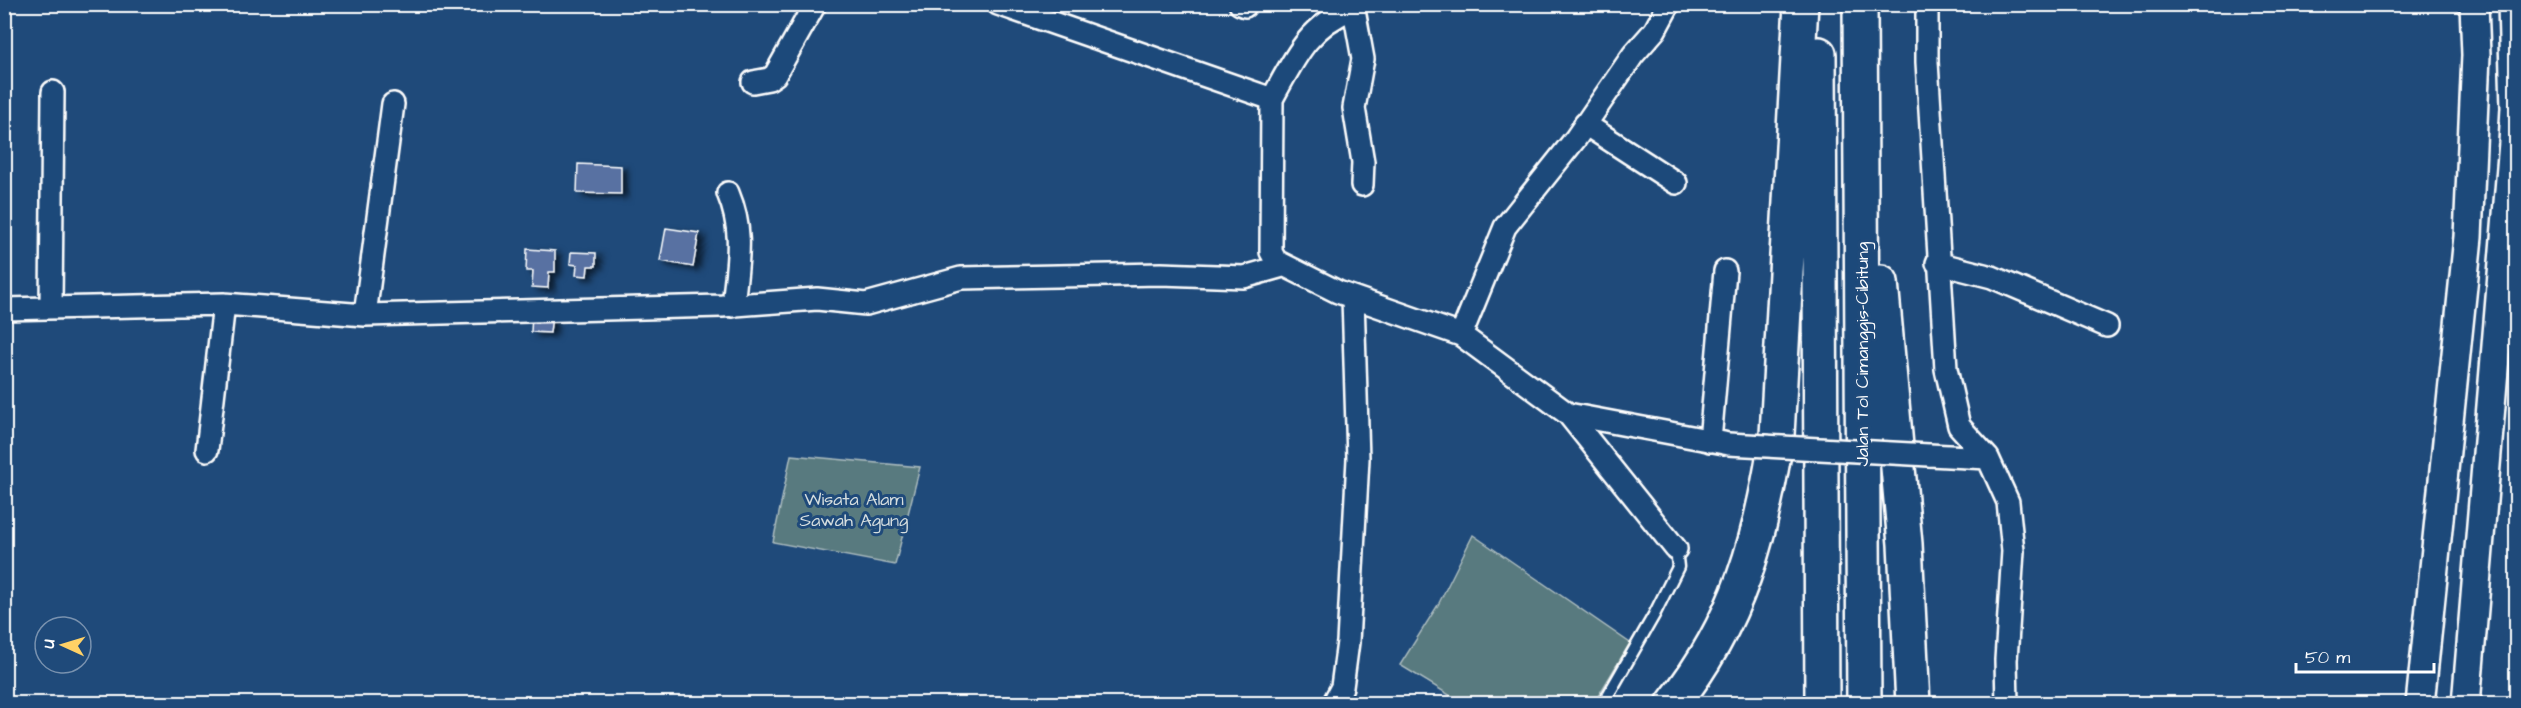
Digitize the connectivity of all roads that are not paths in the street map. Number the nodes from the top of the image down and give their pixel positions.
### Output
1 (815, 4) edge
2 (998, 4) edge
3 (1669, 4) edge
4 (1801, 4) edge
5 (1819, 4) edge
6 (1860, 4) edge
7 (1927, 4) edge
8 (2474, 4) edge
9 (2512, 4) edge
10 (1353, 7) edge
11 (1860, 53) junction
12 (753, 82) dead end
13 (53, 92) dead end
14 (1272, 99) junction
15 (393, 104) dead end
16 (2516, 108) edge
17 (1586, 124) junction
18 (2515, 143) edge
19 (1676, 183) dead end
20 (1362, 185) dead end
21 (728, 193) dead end
22 (1937, 263) junction
23 (1282, 266) junction
24 (1725, 271) dead end
25 (1353, 298) junction
26 (224, 304) junction
27 (51, 306) junction
28 (733, 306) junction
29 (4, 309) edge
30 (365, 315) junction
31 (2107, 326) dead end
32 (1461, 335) junction
33 (1568, 414) junction
34 (1719, 442) junction
35 (207, 450) dead end
36 (1988, 458) junction
37 (1676, 549) joint
38 (1333, 704) edge
39 (1604, 704) edge
40 (1673, 704) edge
41 (1822, 704) edge
42 (1864, 704) edge
43 (1913, 704) edge
44 (2007, 704) edge
45 (2420, 704) edge
46 (2466, 704) edge

1 - 12 street
2 - 14 street
3 - 17 street
4 - 40 highway
5 - 41 highway
6 - 11 highway, Jalan Tol Cimanggis–Cibitung
7 - 22 street
8 - 45 street
9 - 16 street
10 - 14 street
10 - 20 street
11 - 42 highway, Jalan Tol Cimanggis–Cibitung
11 - 43 highway
13 - 27 street
14 - 23 street
15 - 30 street
16 - 18 street
17 - 19 street
17 - 32 street
18 - 46 street
21 - 28 street
22 - 31 street
22 - 36 street
23 - 25 street
23 - 28 street
24 - 34 street
25 - 32 street
25 - 38 street
26 - 27 street
26 - 30 street
26 - 35 street
27 - 29 street
28 - 30 street
32 - 33 street
33 - 34 street
33 - 37 street
34 - 36 street, bridge
36 - 44 street
37 - 39 lane

